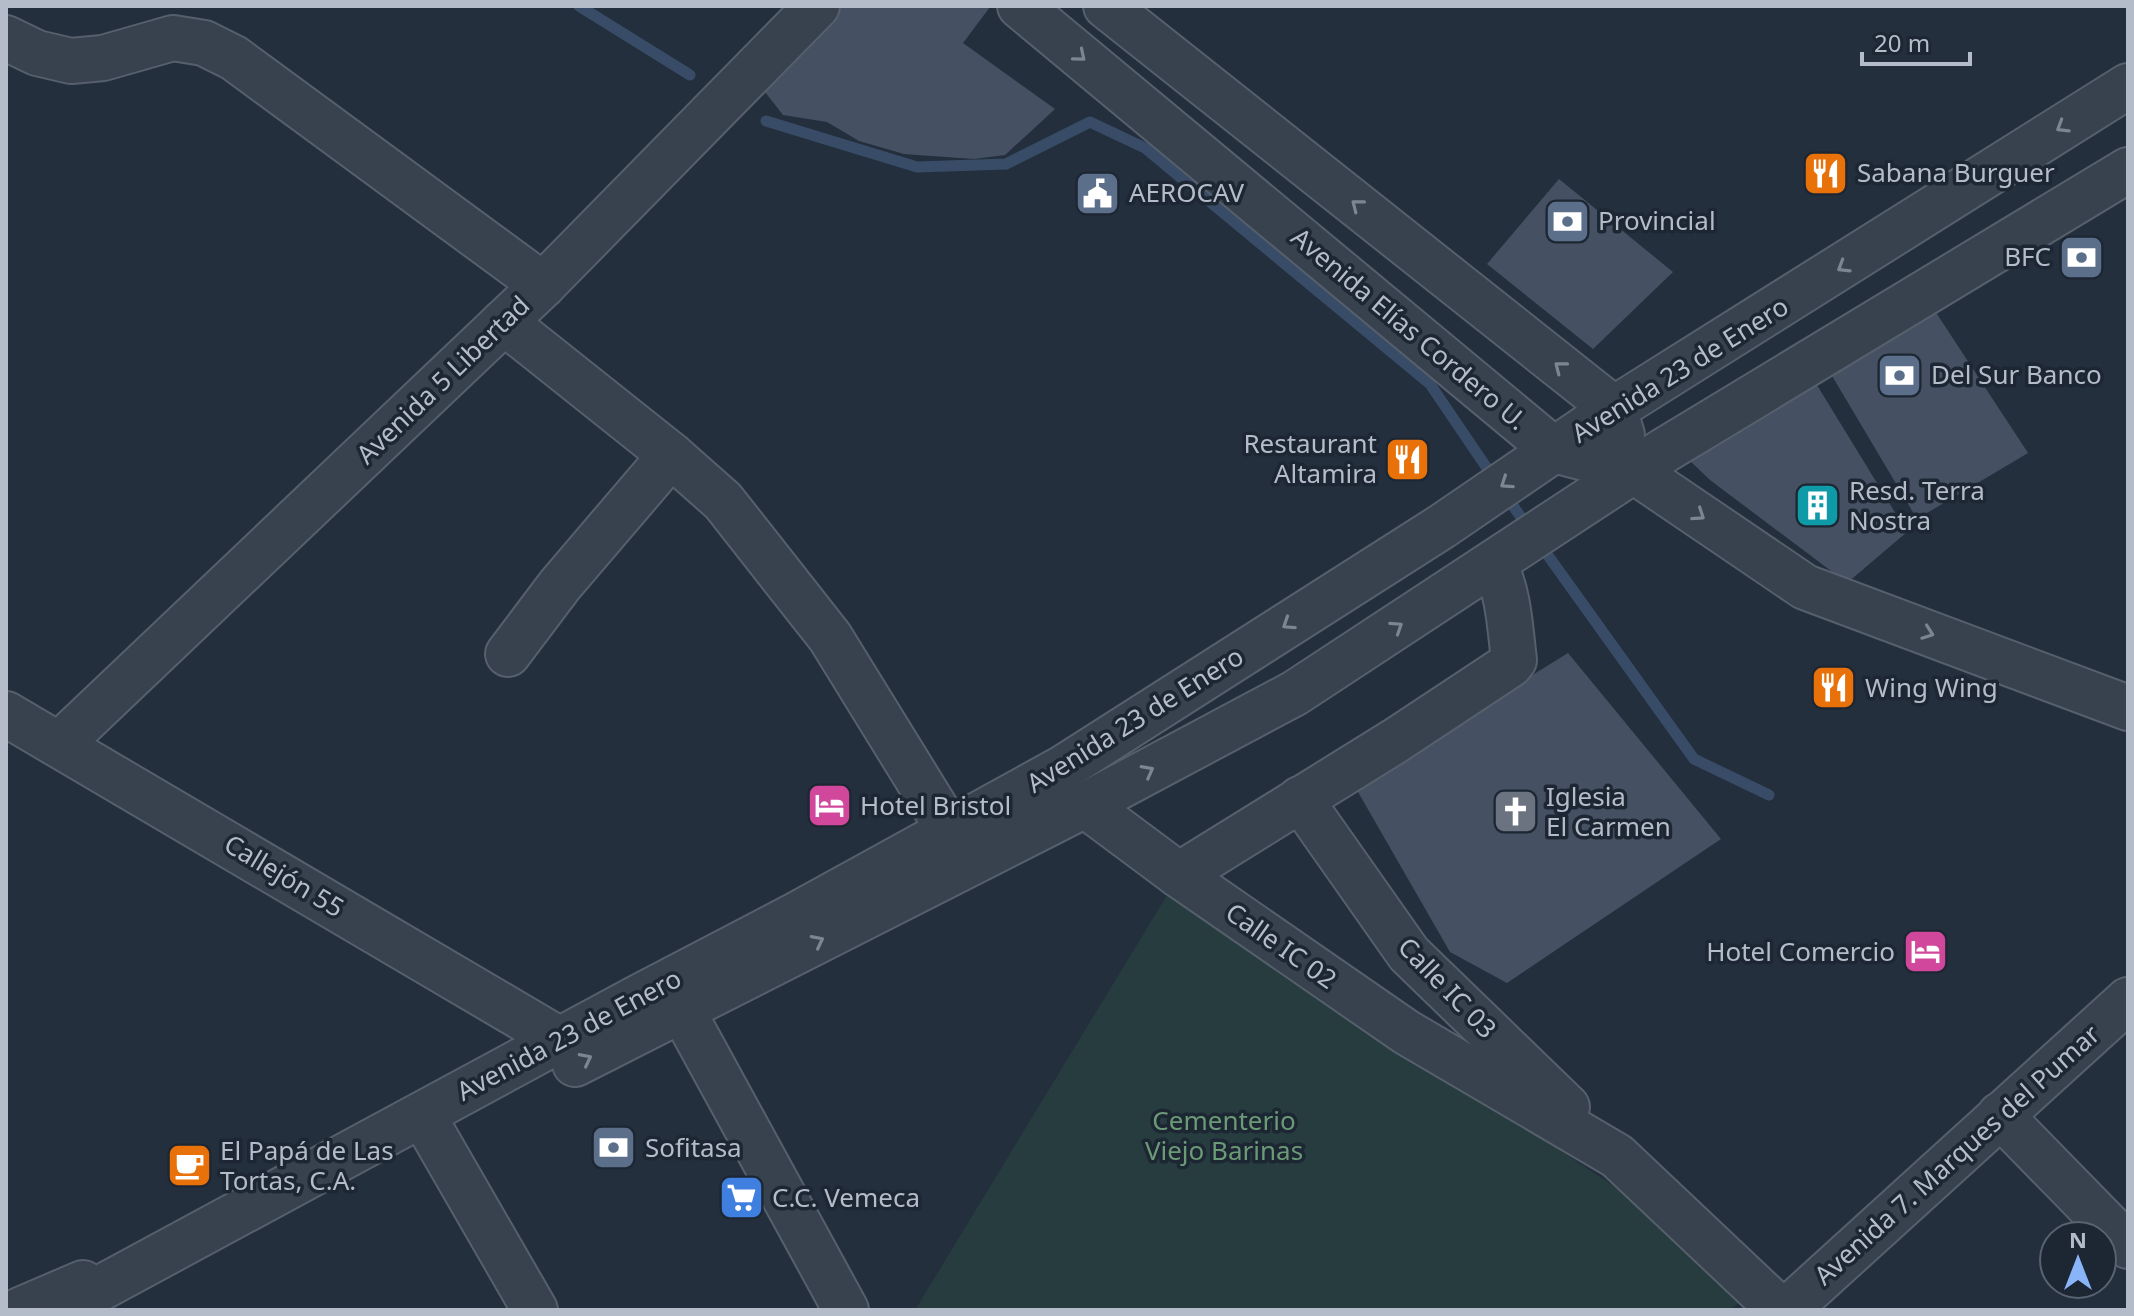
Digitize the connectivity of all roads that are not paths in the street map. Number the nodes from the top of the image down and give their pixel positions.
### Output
1 (817, 6) edge
2 (1020, 6) edge
3 (1106, 6) edge
4 (6, 38) edge
5 (2128, 86) edge
6 (2128, 170) edge
7 (543, 285) junction
8 (504, 322) junction
9 (1614, 409) junction
10 (1554, 450) junction
11 (671, 455) junction
12 (1634, 471) junction
13 (1494, 564) junction
14 (508, 654) dead end
15 (2128, 708) edge
16 (6, 714) edge
17 (60, 744) junction
18 (1300, 799) junction
19 (1085, 805) junction
20 (949, 830) junction
21 (1179, 875) junction
22 (2128, 1000) edge
23 (682, 1010) junction
24 (560, 1040) junction
25 (2000, 1115) junction
26 (434, 1135) junction
27 (1617, 1156) junction
28 (216, 1237) junction
29 (2128, 1246) edge
30 (75, 1308) edge
31 (20, 1310) edge
32 (119, 1310) edge
33 (535, 1310) edge
34 (846, 1310) edge
35 (1780, 1310) edge
36 (1787, 1310) edge

1 - 7 street, Avenida 5 Libertad
2 -> 10 street, Avenida Elías Cordero U.
9 -> 3 street
4 - 7 street
5 -> 9 street, Avenida 23 de Enero
6 - 12 street, Avenida 23 de Enero
7 - 8 street, Avenida 5 Libertad
8 - 11 street
8 - 17 street, Avenida 5 Libertad
9 - 10 street, Avenida 23 de Enero
9 - 12 street
10 - 12 street, Avenida Elías Cordero U.
10 -> 20 street, Avenida 23 de Enero
11 - 14 street
11 - 20 street
12 - 13 street, Avenida 23 de Enero
12 -> 15 street, Avenida Elías Cordero U.
13 - 18 street
19 -> 13 street, Avenida 23 de Enero
16 - 17 street, Callejón 55
17 - 24 street, Callejón 55
18 - 21 street
18 - 27 street, Calle IC 03
19 - 21 street, Calle IC 02
23 -> 19 street, Avenida 23 de Enero
20 - 24 street, Avenida 23 de Enero
21 - 27 street, Calle IC 02
22 - 25 street, Avenida 7. Marques del Pumar
26 -> 23 street, Avenida 23 de Enero
23 - 34 street
24 - 28 street, Avenida 23 de Enero
25 - 29 street
25 - 36 street, Avenida 7. Marques del Pumar
26 - 28 street, Avenida 23 de Enero
26 - 33 street
27 - 35 street, Calle IC 02
28 - 30 street, Avenida 23 de Enero
28 - 31 street
28 - 32 street

